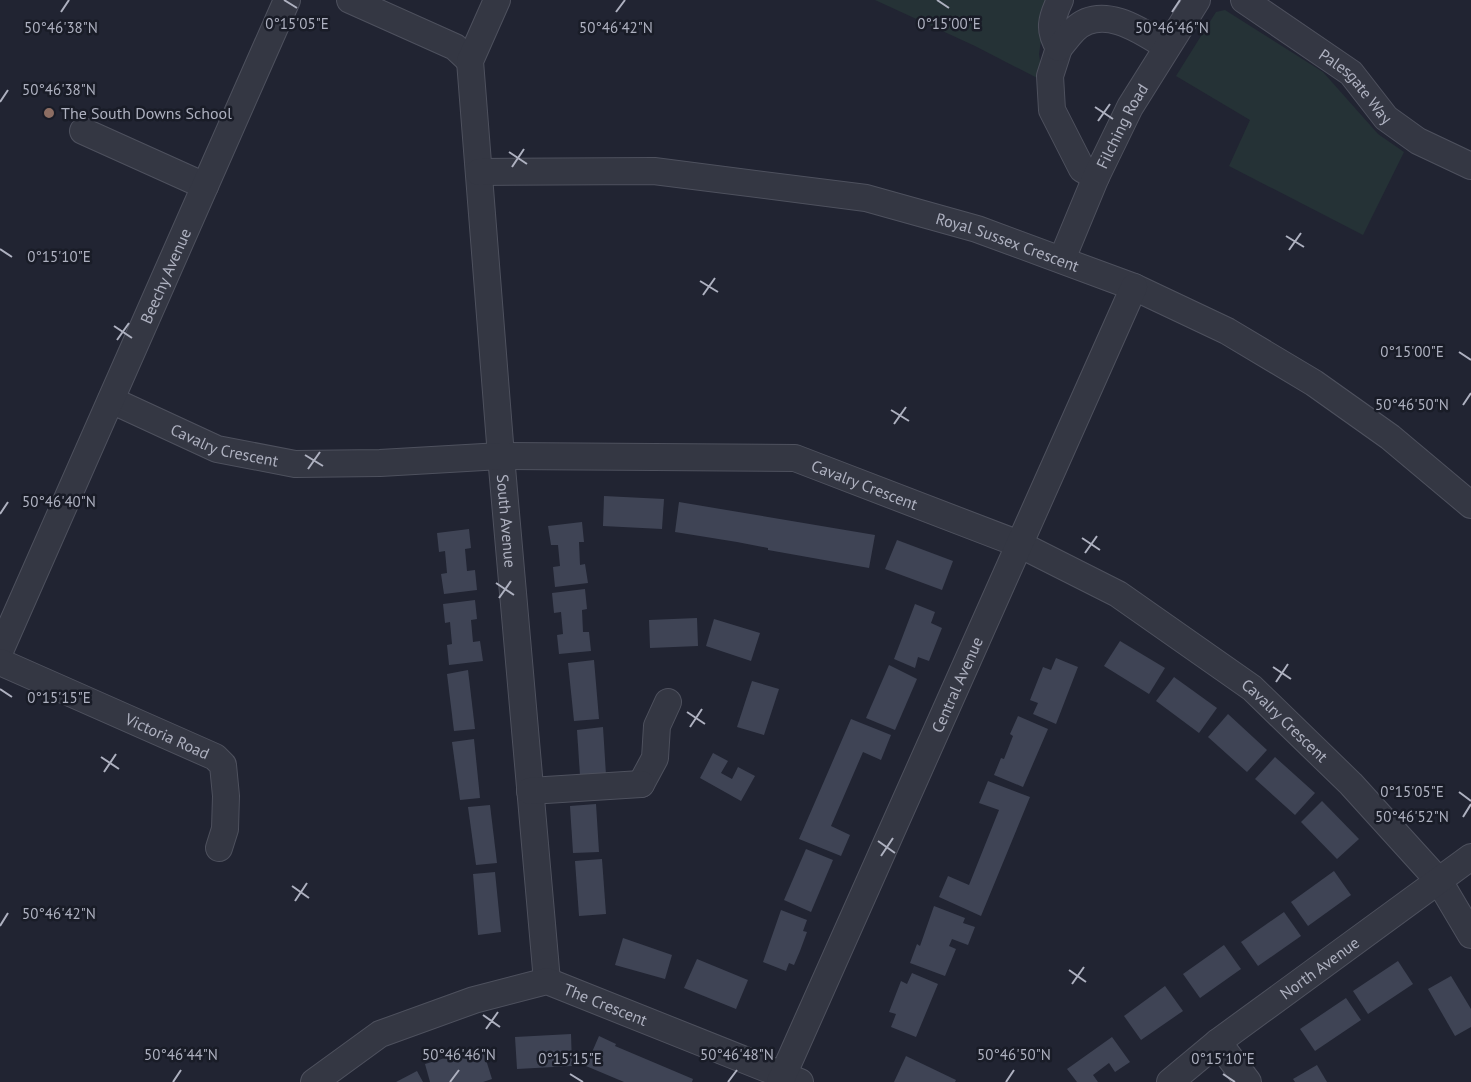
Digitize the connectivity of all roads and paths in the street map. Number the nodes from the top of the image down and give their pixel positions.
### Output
1 (287, 0) edge
2 (350, 0) edge
3 (497, 0) edge
4 (1060, 0) edge
5 (1197, 0) edge
6 (1244, 0) edge
7 (1167, 47) junction
8 (1059, 48) junction
9 (470, 61) junction
10 (83, 130) dead end
11 (1471, 166) edge
12 (478, 172) junction
13 (1096, 177) junction
14 (205, 186) junction
15 (1062, 259) junction
16 (1134, 286) junction
17 (111, 400) junction
18 (501, 456) junction
19 (1466, 492) edge
20 (1019, 544) junction
21 (0, 651) edge
22 (0, 662) edge
23 (668, 702) dead end
24 (530, 791) junction
25 (219, 848) dead end
26 (1471, 857) edge
27 (1439, 881) junction
28 (1471, 935) edge
29 (547, 981) junction
30 (1218, 1041) junction
31 (788, 1079) edge
32 (314, 1082) edge
33 (1170, 1082) edge
34 (1248, 1082) edge

1 - 14 street, Beechy Avenue
2 - 9 street
3 - 9 street
4 - 8 street
5 - 7 street, Filching Road
6 - 11 street, Palesgate Way
7 - 8 street
7 - 13 street, Filching Road
8 - 13 street
9 - 12 street, South Avenue
10 - 14 street
12 - 15 street, Royal Sussex Crescent
12 - 18 street, South Avenue
13 - 15 street, Filching Road
14 - 17 street, Beechy Avenue
15 - 16 street, Royal Sussex Crescent
16 - 19 street, Royal Sussex Crescent
16 - 20 street, Central Avenue
17 - 18 street, Cavalry Crescent
17 - 21 street, Beechy Avenue
18 - 20 street, Cavalry Crescent
18 - 24 street, South Avenue
20 - 27 street, Cavalry Crescent
20 - 31 street, Central Avenue
22 - 25 street, Victoria Road
23 - 24 street
24 - 29 street, South Avenue
26 - 27 street, North Avenue
27 - 28 street, Cavalry Crescent
27 - 30 street, North Avenue
29 - 31 street, The Crescent
29 - 32 street, The Crescent
30 - 33 street, North Avenue
30 - 34 street

